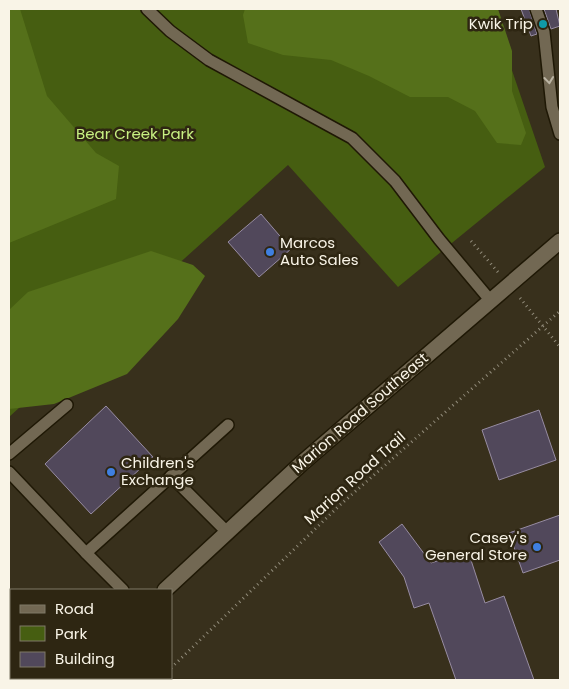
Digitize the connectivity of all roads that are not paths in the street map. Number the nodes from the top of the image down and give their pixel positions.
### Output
1 (147, 9) edge
2 (536, 9) edge
3 (560, 134) edge
4 (560, 243) edge
5 (490, 300) junction
6 (67, 405) dead end
7 (228, 425) dead end
8 (9, 454) edge
9 (9, 472) edge
10 (171, 476) junction
11 (227, 532) junction
12 (86, 553) junction
13 (122, 589) edge
14 (166, 589) edge

1 - 5 lane
2 -> 3 lane
4 - 5 main road, Marion Road Southeast
5 - 11 main road, Marion Road Southeast
6 - 8 lane
7 - 10 lane
9 - 12 lane
10 - 11 lane
10 - 12 lane
11 - 14 main road, Marion Road Southeast
12 - 13 lane

